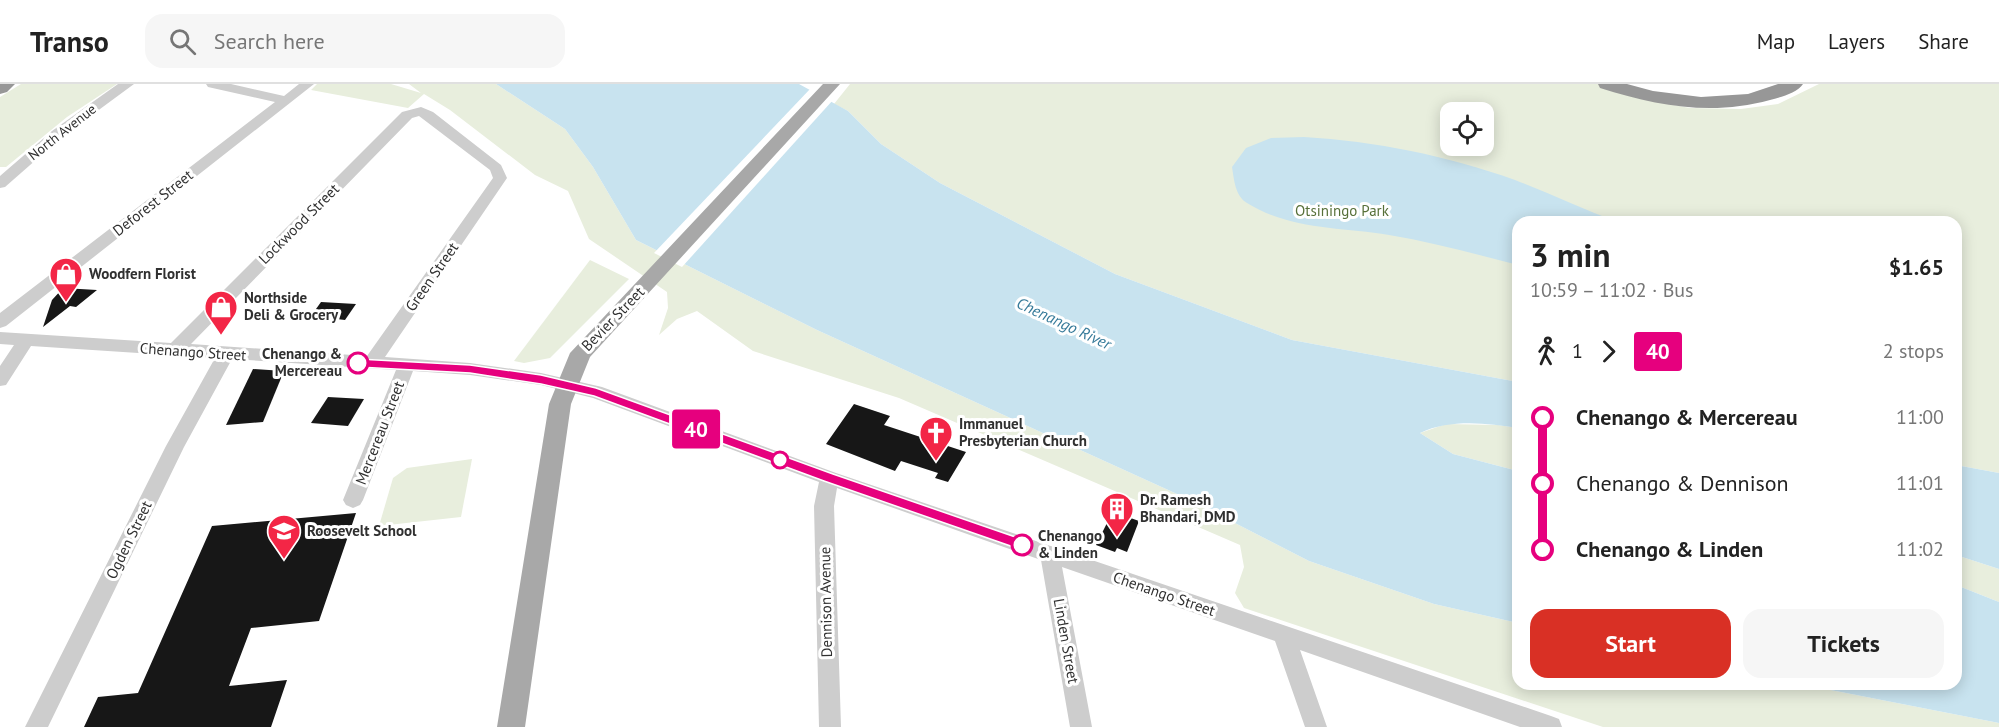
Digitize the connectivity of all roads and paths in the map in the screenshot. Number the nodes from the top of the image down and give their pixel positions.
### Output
1 (6, 84) edge
2 (127, 84) edge
3 (213, 84) edge
4 (307, 84) edge
5 (832, 84) edge
6 (1607, 84) edge
7 (1632, 84) edge
8 (1771, 84) edge
9 (1794, 84) edge
10 (0, 88) edge
11 (285, 100) junction
12 (0, 184) edge
13 (493, 189) joint
14 (0, 322) edge
15 (0, 338) edge
16 (25, 341) junction
17 (175, 350) junction
18 (226, 354) junction
19 (371, 364) junction
20 (406, 366) junction
21 (0, 380) edge
22 (568, 385) junction
23 (829, 478) junction
24 (353, 500) dead end
25 (1050, 555) junction
26 (1284, 636) junction
27 (1541, 726) edge
28 (36, 727) edge
29 (511, 727) edge
30 (830, 727) edge
31 (1081, 727) edge
32 (1316, 727) edge

1 - 10 highway
2 - 12 street, North Avenue
3 - 11 street
4 - 11 street, Deforest Street
5 - 22 main road, Bevier Street
6 - 9 highway
7 - 8 highway
11 - 14 street, Deforest Street
13 - 17 street, Lockwood Street
13 - 19 street, Green Street
15 - 16 street, Chenango Street
16 - 17 street, Chenango Street
16 - 21 street
17 - 18 street, Chenango Street
18 - 19 street, Chenango Street
18 - 28 street, Ogden Street
19 - 20 street, Chenango Street
20 - 22 street, Chenango Street
20 - 24 street, Mercereau Street
22 - 23 street, Chenango Street
22 - 29 main road, Bevier Street
23 - 25 street, Chenango Street
23 - 30 street, Dennison Avenue
25 - 26 street, Chenango Street
25 - 31 street, Linden Street
26 - 27 street, Chenango Street
26 - 32 street

